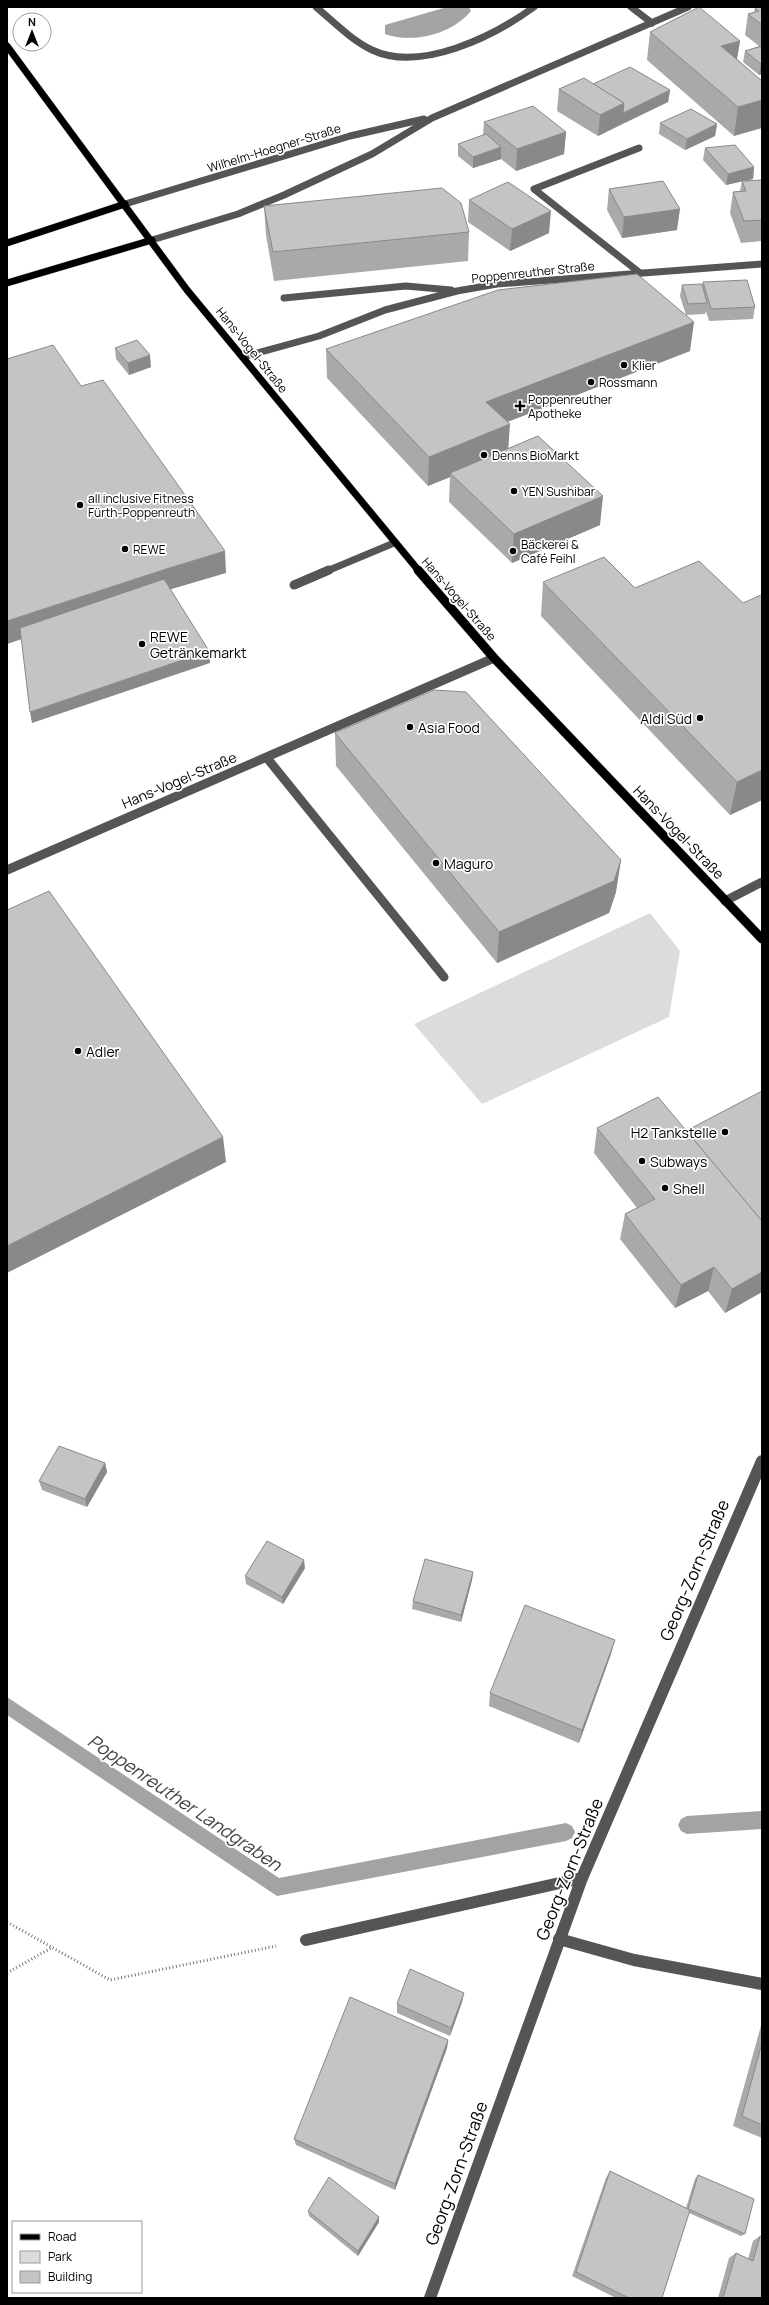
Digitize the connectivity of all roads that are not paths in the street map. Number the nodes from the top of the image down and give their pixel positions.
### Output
1 (316, 7) edge
2 (534, 7) edge
3 (631, 7) edge
4 (688, 7) edge
5 (652, 23) junction
6 (7, 46) edge
7 (432, 118) junction
8 (639, 148) dead end
9 (125, 204) junction
10 (152, 240) junction
11 (7, 243) edge
12 (762, 264) edge
13 (640, 274) junction
14 (7, 283) edge
15 (457, 291) junction
16 (284, 298) dead end
17 (243, 357) junction
18 (394, 543) junction
19 (294, 585) dead end
20 (494, 658) junction
21 (267, 758) junction
22 (7, 870) edge
23 (762, 882) edge
24 (725, 900) junction
25 (762, 939) edge
26 (444, 977) dead end
27 (762, 1461) edge
28 (582, 1878) junction
29 (560, 1939) junction
30 (306, 1940) road end
31 (762, 1984) edge
32 (430, 2298) edge

1 - 2 street
3 - 5 street
4 - 5 street, Wilhelm-Hoegner-Straße
5 - 7 street, Wilhelm-Hoegner-Straße
6 - 9 main road, Hans-Vogel-Straße
7 - 9 street, Wilhelm-Hoegner-Straße
7 - 10 street, Wilhelm-Hoegner-Straße
8 - 13 street
9 - 10 main road, Hans-Vogel-Straße
9 - 11 main road
10 - 14 main road
10 - 17 main road, Hans-Vogel-Straße
12 - 13 street, Poppenreuther Straße
13 - 15 street, Poppenreuther Straße
15 - 16 street
15 - 17 street, Poppenreuther Straße
17 - 18 main road, Hans-Vogel-Straße
18 - 19 street
18 - 20 main road, Hans-Vogel-Straße
20 - 21 street, Hans-Vogel-Straße
20 - 24 main road, Hans-Vogel-Straße
21 - 22 street, Hans-Vogel-Straße
21 - 26 street
23 - 24 street
24 - 25 main road, Hans-Vogel-Straße
27 - 28 street, Georg-Zorn-Straße
28 - 29 street, Georg-Zorn-Straße
28 - 30 street
29 - 31 street
29 - 32 street, Georg-Zorn-Straße

